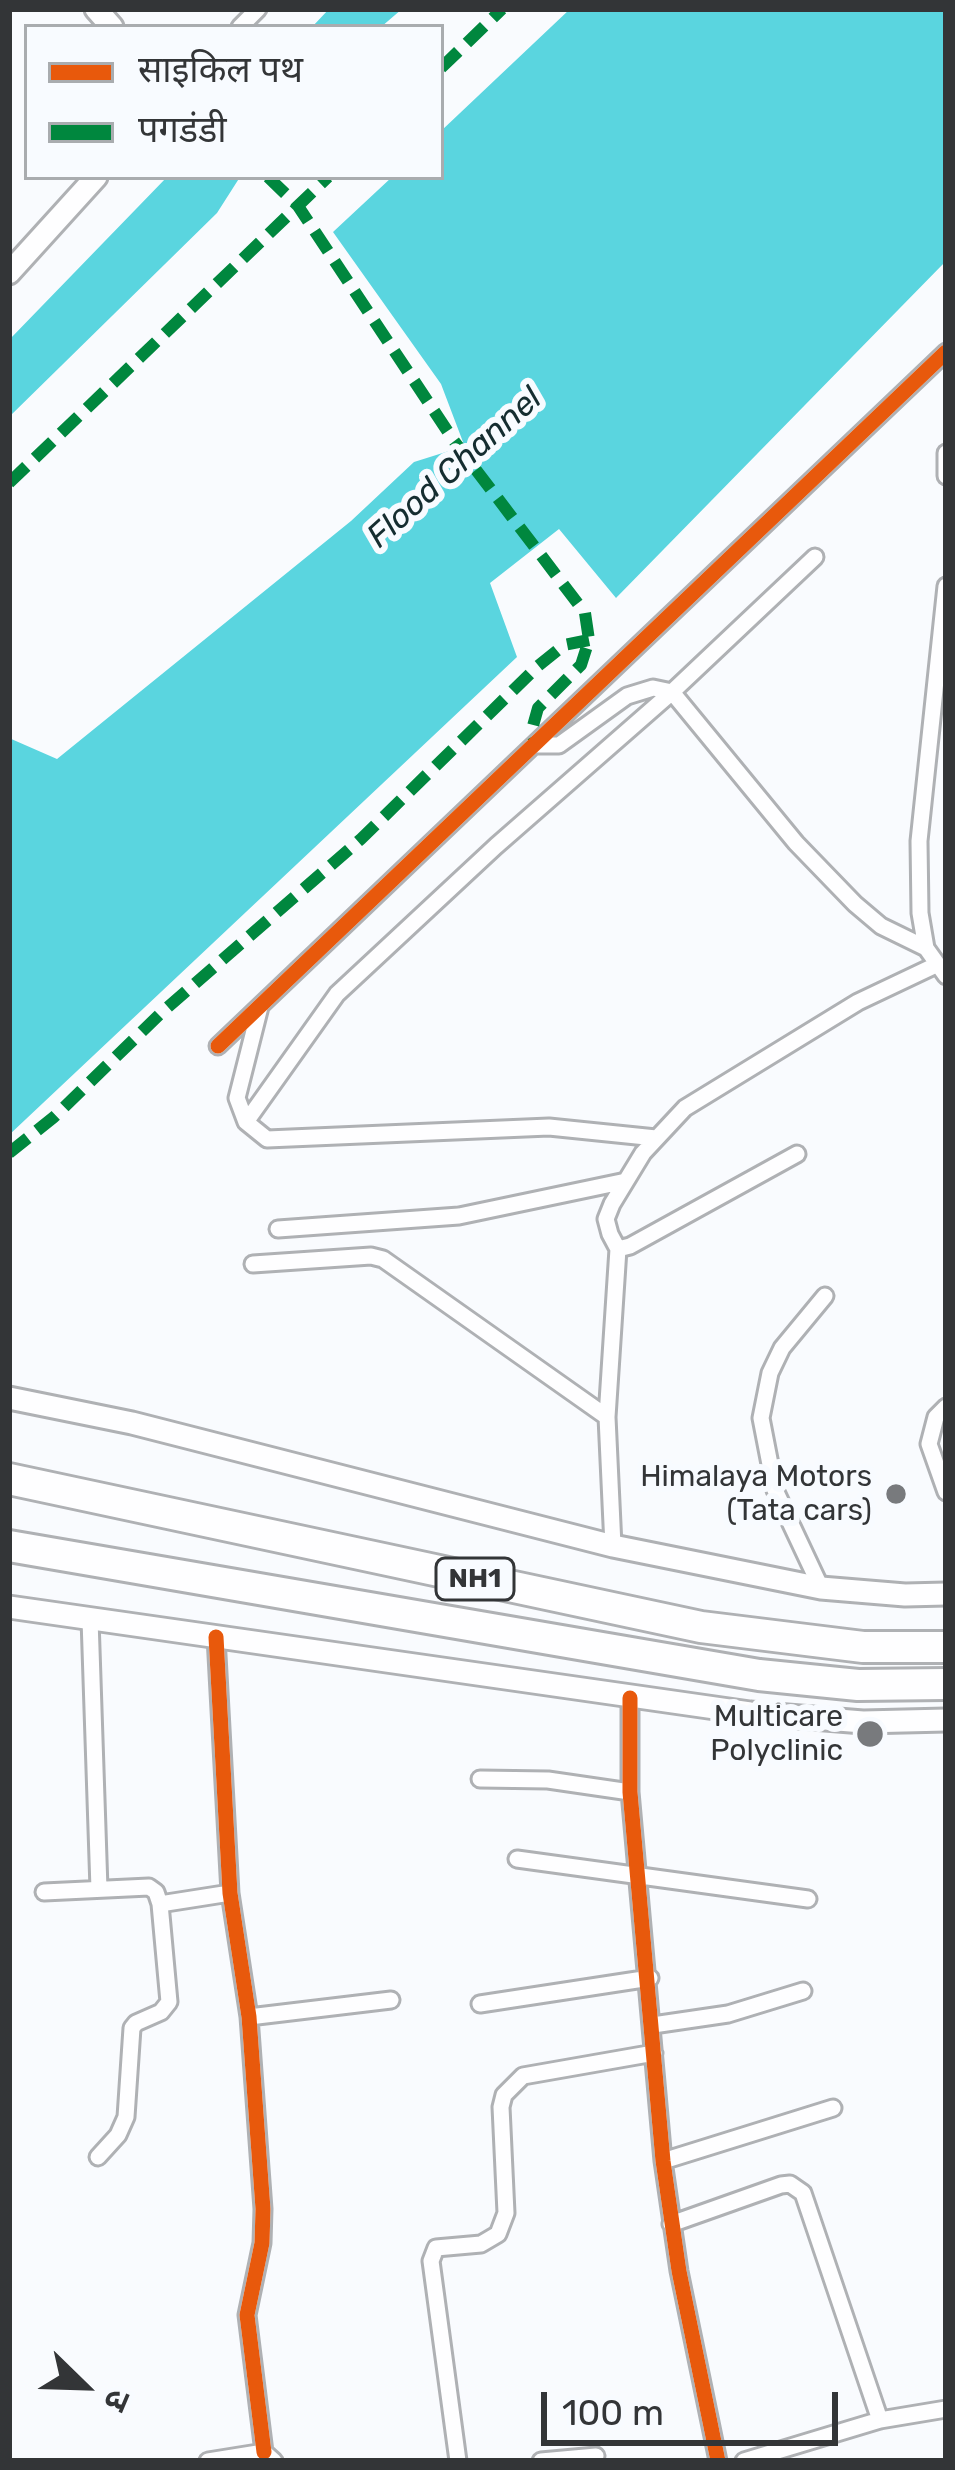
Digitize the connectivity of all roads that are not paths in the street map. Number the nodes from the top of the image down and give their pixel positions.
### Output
1 (93, 180) edge
2 (9, 273) edge
3 (946, 352) edge
4 (946, 453) edge
5 (946, 476) edge
6 (815, 557) dead end
7 (946, 586) edge
8 (672, 692) junction
9 (538, 746) junction
10 (937, 768) edge
11 (926, 948) junction
12 (941, 971) edge
13 (260, 1007) junction
14 (218, 1046) dead end
15 (246, 1122) junction
16 (656, 1138) junction
17 (797, 1154) dead end
18 (626, 1181) junction
19 (278, 1229) dead end
20 (618, 1249) junction
21 (254, 1264) dead end
22 (825, 1295) dead end
23 (9, 1399) edge
24 (946, 1407) edge
25 (607, 1417) junction
26 (9, 1479) edge
27 (946, 1492) edge
28 (9, 1546) edge
29 (613, 1546) junction
30 (821, 1588) junction
31 (946, 1594) edge
32 (9, 1607) edge
33 (90, 1619) junction
34 (216, 1637) junction
35 (946, 1647) edge
36 (946, 1684) edge
37 (630, 1698) junction
38 (946, 1720) edge
39 (480, 1779) dead end
40 (630, 1792) junction
41 (517, 1859) dead end
42 (637, 1874) junction
43 (99, 1889) junction
44 (44, 1892) dead end
45 (230, 1893) junction
46 (808, 1899) dead end
47 (160, 1904) junction
48 (650, 1978) junction
49 (803, 1991) dead end
50 (391, 2000) dead end
51 (480, 2004) dead end
52 (249, 2017) junction
53 (652, 2025) junction
54 (653, 2053) junction
55 (833, 2108) dead end
56 (98, 2157) dead end
57 (663, 2161) junction
58 (670, 2224) junction
59 (946, 2409) edge
60 (880, 2420) junction
61 (596, 2456) dead end
62 (269, 2457) edge
63 (244, 2458) edge
64 (208, 2461) edge
65 (458, 2461) edge
66 (541, 2461) edge
67 (718, 2461) edge
68 (745, 2461) edge

1 - 2 main road
3 - 9 street
4 - 5 street
6 - 8 street
7 - 10 street
8 - 9 street
8 - 11 street
8 - 15 street
9 - 13 street
10 - 11 street
11 - 12 street
12 - 16 street
13 - 14 street
13 - 15 street
15 - 16 street
16 - 18 street
17 - 20 street
18 - 19 street
18 - 20 street
20 - 25 street
21 - 25 street
22 - 30 street
23 - 29 main road
24 - 27 street
25 - 29 street
26 - 35 highway, NH1
28 - 36 highway, NH1
29 - 30 main road
30 - 31 main road
32 - 33 main road
33 - 34 main road
33 - 43 street
34 - 37 main road
34 - 45 street
37 - 38 main road
37 - 40 street
39 - 40 street
40 - 42 street
41 - 42 street
42 - 46 street
42 - 48 street
43 - 44 street
43 - 47 street
45 - 47 street
45 - 52 street
47 - 56 street
48 - 51 street
48 - 53 street
49 - 53 street
50 - 52 street
52 - 62 street
53 - 54 street
54 - 57 street
54 - 65 street
55 - 57 street
57 - 58 street
58 - 60 street
58 - 67 street
59 - 60 street
60 - 68 street
61 - 66 street
62 - 63 street
63 - 64 street

